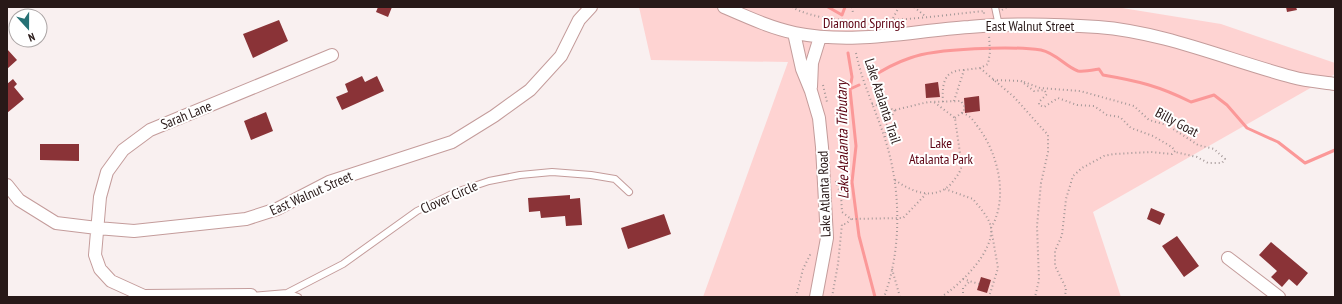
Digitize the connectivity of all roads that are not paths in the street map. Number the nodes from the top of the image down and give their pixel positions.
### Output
1 (591, 7) edge
2 (724, 7) edge
3 (995, 7) edge
4 (998, 26) junction
5 (794, 33) junction
6 (820, 37) junction
7 (332, 55) dead end
8 (1335, 84) edge
9 (811, 91) junction
10 (7, 185) edge
11 (629, 192) dead end
12 (97, 228) junction
13 (1228, 258) dead end
14 (287, 293) junction
15 (251, 296) edge
16 (298, 297) edge
17 (816, 297) edge
18 (1279, 297) edge

1 - 12 street, East Walnut Street
2 - 5 street, East Walnut Street
3 - 4 lane
4 - 6 street, East Walnut Street
4 - 8 street, East Walnut Street
5 - 6 street, East Walnut Street
5 - 9 street, Lake Atlanta Road
6 - 9 street, Lake Atlanta Road
7 - 12 street, Sarah Lane
9 - 17 street, Lake Atlanta Road
10 - 12 street, East Walnut Street
11 - 14 lane, Clover Circle
12 - 15 street, Sarah Lane
13 - 18 street
14 - 15 lane
14 - 16 lane

